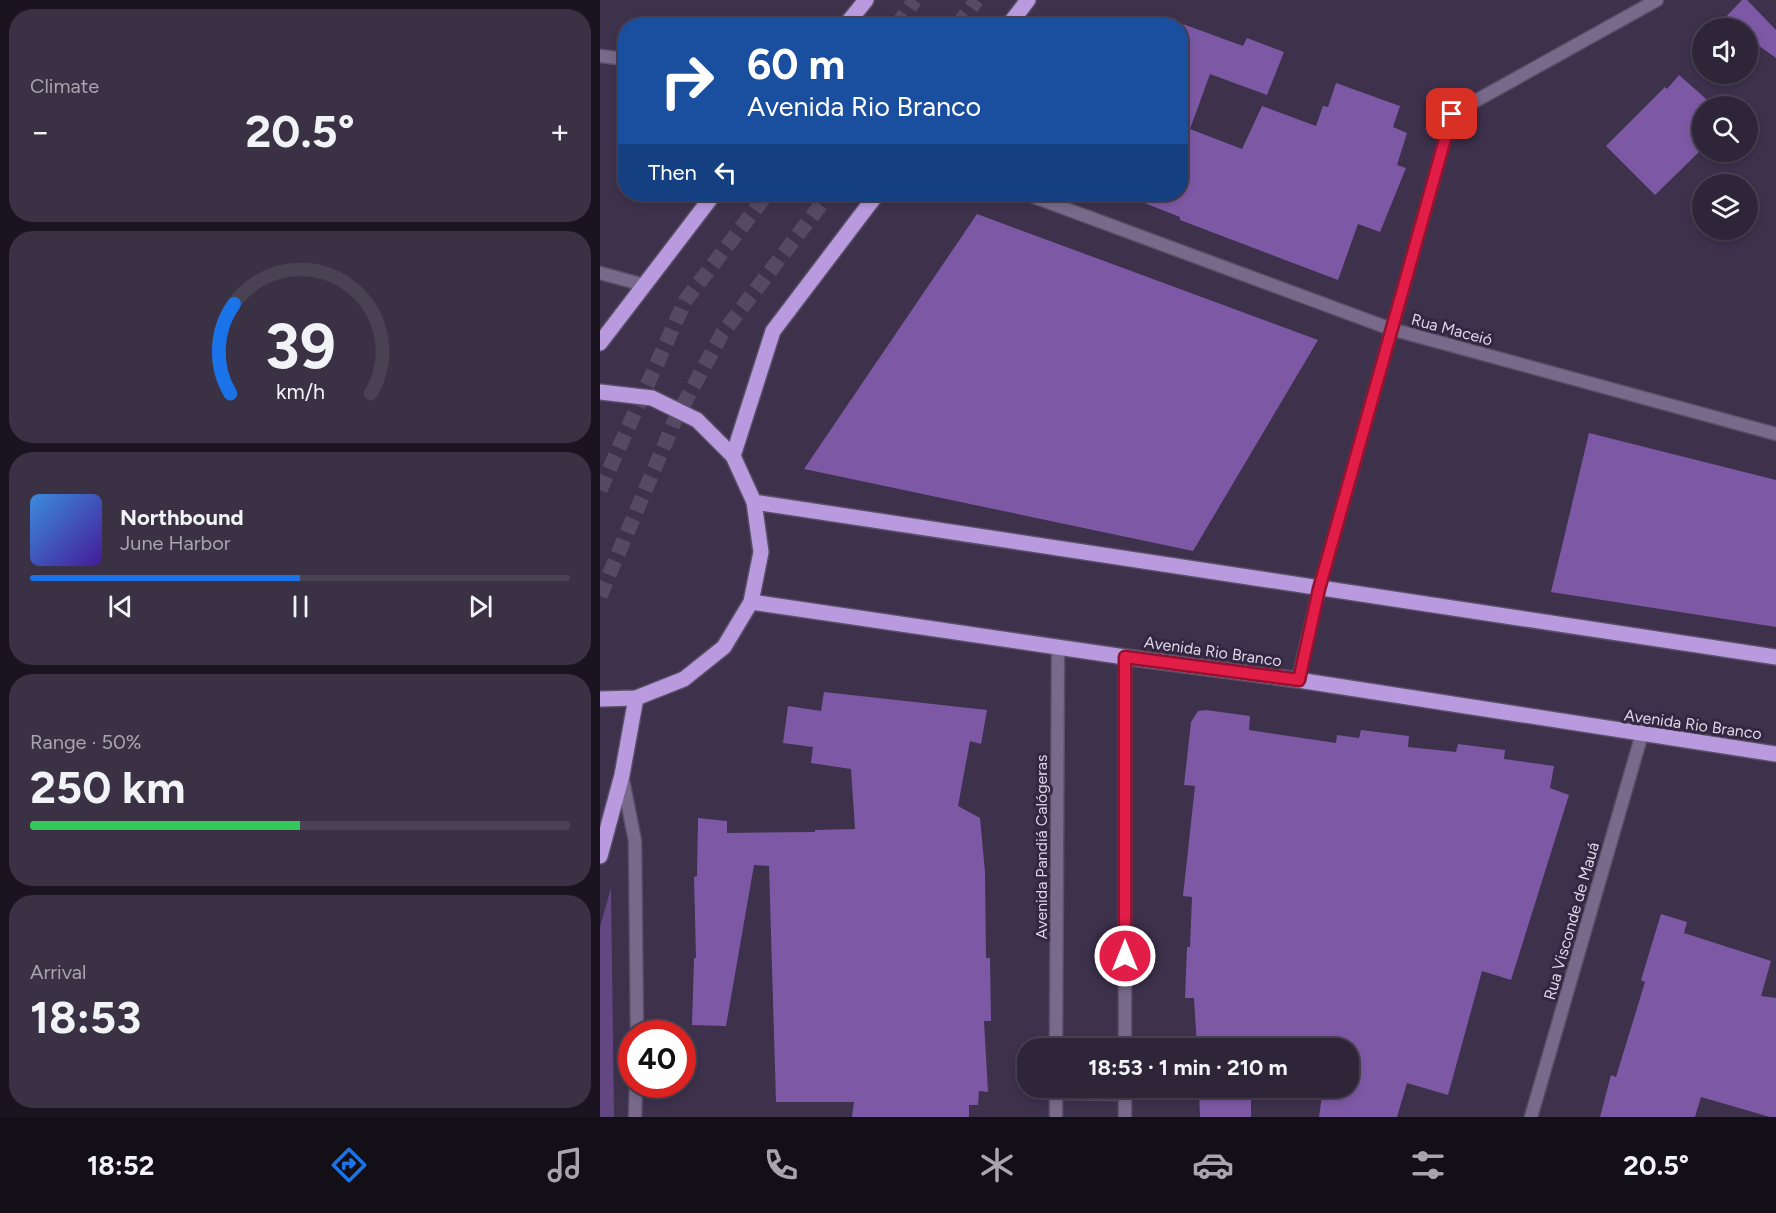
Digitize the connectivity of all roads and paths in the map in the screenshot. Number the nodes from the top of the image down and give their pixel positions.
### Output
1 (866, 0) edge
2 (1028, 0) edge
3 (1657, 0) edge
4 (851, 18) edge
5 (1014, 18) edge
6 (600, 56) edge
7 (618, 57) edge
8 (709, 201) edge
9 (872, 201) edge
10 (1045, 201) edge
11 (600, 273) edge
12 (644, 285) junction
13 (1391, 329) junction
14 (600, 343) edge
15 (600, 392) edge
16 (1776, 434) edge
17 (733, 456) junction
18 (754, 502) junction
19 (1319, 589) junction
20 (751, 602) junction
21 (1058, 646) junction
22 (1125, 657) junction
23 (1776, 657) edge
24 (1299, 680) junction
25 (636, 698) junction
26 (600, 699) edge
27 (1642, 734) junction
28 (1776, 754) edge
29 (622, 774) junction
30 (600, 856) edge
31 (637, 1020) edge
32 (1056, 1038) edge
33 (1125, 1038) edge
34 (636, 1098) edge
35 (1056, 1098) edge
36 (1125, 1098) edge
37 (635, 1117) edge
38 (1056, 1117) edge
39 (1125, 1117) edge
40 (1531, 1117) edge

1 - 4 main road
2 - 5 main road
3 - 13 street
6 - 7 street
8 - 12 main road
9 - 17 main road
10 - 13 street, Rua Maceió
11 - 12 street
12 - 14 main road
13 - 16 street, Rua Maceió
13 - 19 street
15 - 17 main road
17 - 18 main road
18 - 19 main road
18 - 20 main road
19 - 23 main road
19 - 24 street
20 - 21 main road, Avenida Rio Branco
20 - 25 main road
21 - 22 main road, Avenida Rio Branco
21 - 32 street, Avenida Pandiá Calógeras
22 - 24 main road, Avenida Rio Branco
22 - 33 street
24 - 27 main road, Avenida Rio Branco
25 - 26 main road
25 - 29 main road
27 - 28 main road, Avenida Rio Branco
27 - 40 street, Rua Visconde de Mauá
29 - 30 main road
29 - 31 street
34 - 37 street
35 - 38 street
36 - 39 street

